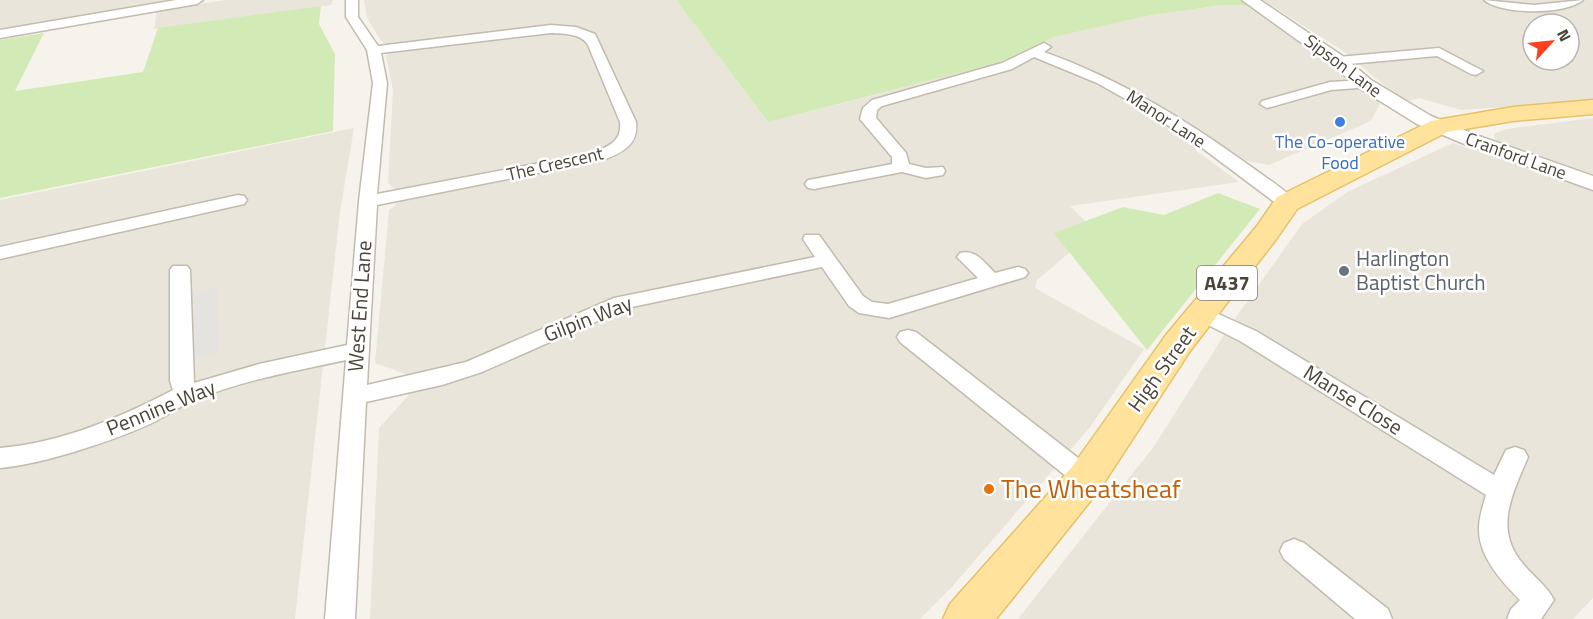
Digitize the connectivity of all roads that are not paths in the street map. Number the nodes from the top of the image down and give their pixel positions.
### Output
1 (197, 0) edge
2 (352, 0) edge
3 (1250, 0) edge
4 (1490, 0) edge
5 (1577, 0) edge
6 (0, 34) edge
7 (374, 50) junction
8 (1338, 61) junction
9 (1476, 71) dead end
10 (1365, 84) junction
11 (1267, 104) dead end
12 (1593, 107) edge
13 (1440, 126) junction
14 (901, 167) junction
15 (937, 171) dead end
16 (1593, 183) edge
17 (814, 184) dead end
18 (238, 200) dead end
19 (368, 201) junction
20 (1287, 202) junction
21 (812, 239) dead end
22 (0, 254) edge
23 (968, 257) dead end
24 (827, 260) junction
25 (180, 270) dead end
26 (1018, 273) dead end
27 (992, 281) junction
28 (1203, 314) junction
29 (908, 337) dead end
30 (357, 350) junction
31 (186, 394) junction
32 (354, 396) junction
33 (1515, 457) dead end
34 (0, 458) edge
35 (1086, 478) junction
36 (1500, 491) junction
37 (1294, 551) dead end
38 (340, 619) edge
39 (967, 619) edge
40 (1377, 619) edge
41 (1522, 619) edge

1 - 6 street
2 - 7 street, West End Lane
3 - 8 street, Sipson Lane
4 - 5 street
7 - 19 street, West End Lane
7 - 19 street, The Crescent
8 - 9 street
8 - 10 street, Sipson Lane
10 - 11 street
10 - 13 street, Sipson Lane
12 - 13 main road, High Street / A437
13 - 16 street, Cranford Lane
13 - 20 main road, High Street / A437
14 - 15 street
14 - 17 street
14 - 20 street, Manor Lane
18 - 22 street
19 - 30 street, West End Lane
20 - 28 main road, High Street / A437
21 - 24 street
23 - 27 street
24 - 27 street
24 - 32 street, Gilpin Way
25 - 31 street
26 - 27 street
28 - 35 main road, High Street / A437
28 - 36 street, Manse Close
29 - 35 street
30 - 31 street, Pennine Way
30 - 32 street, West End Lane
31 - 34 street, Pennine Way
32 - 38 street, West End Lane
33 - 36 street
35 - 39 main road, High Street / A437
36 - 41 street
37 - 40 street

